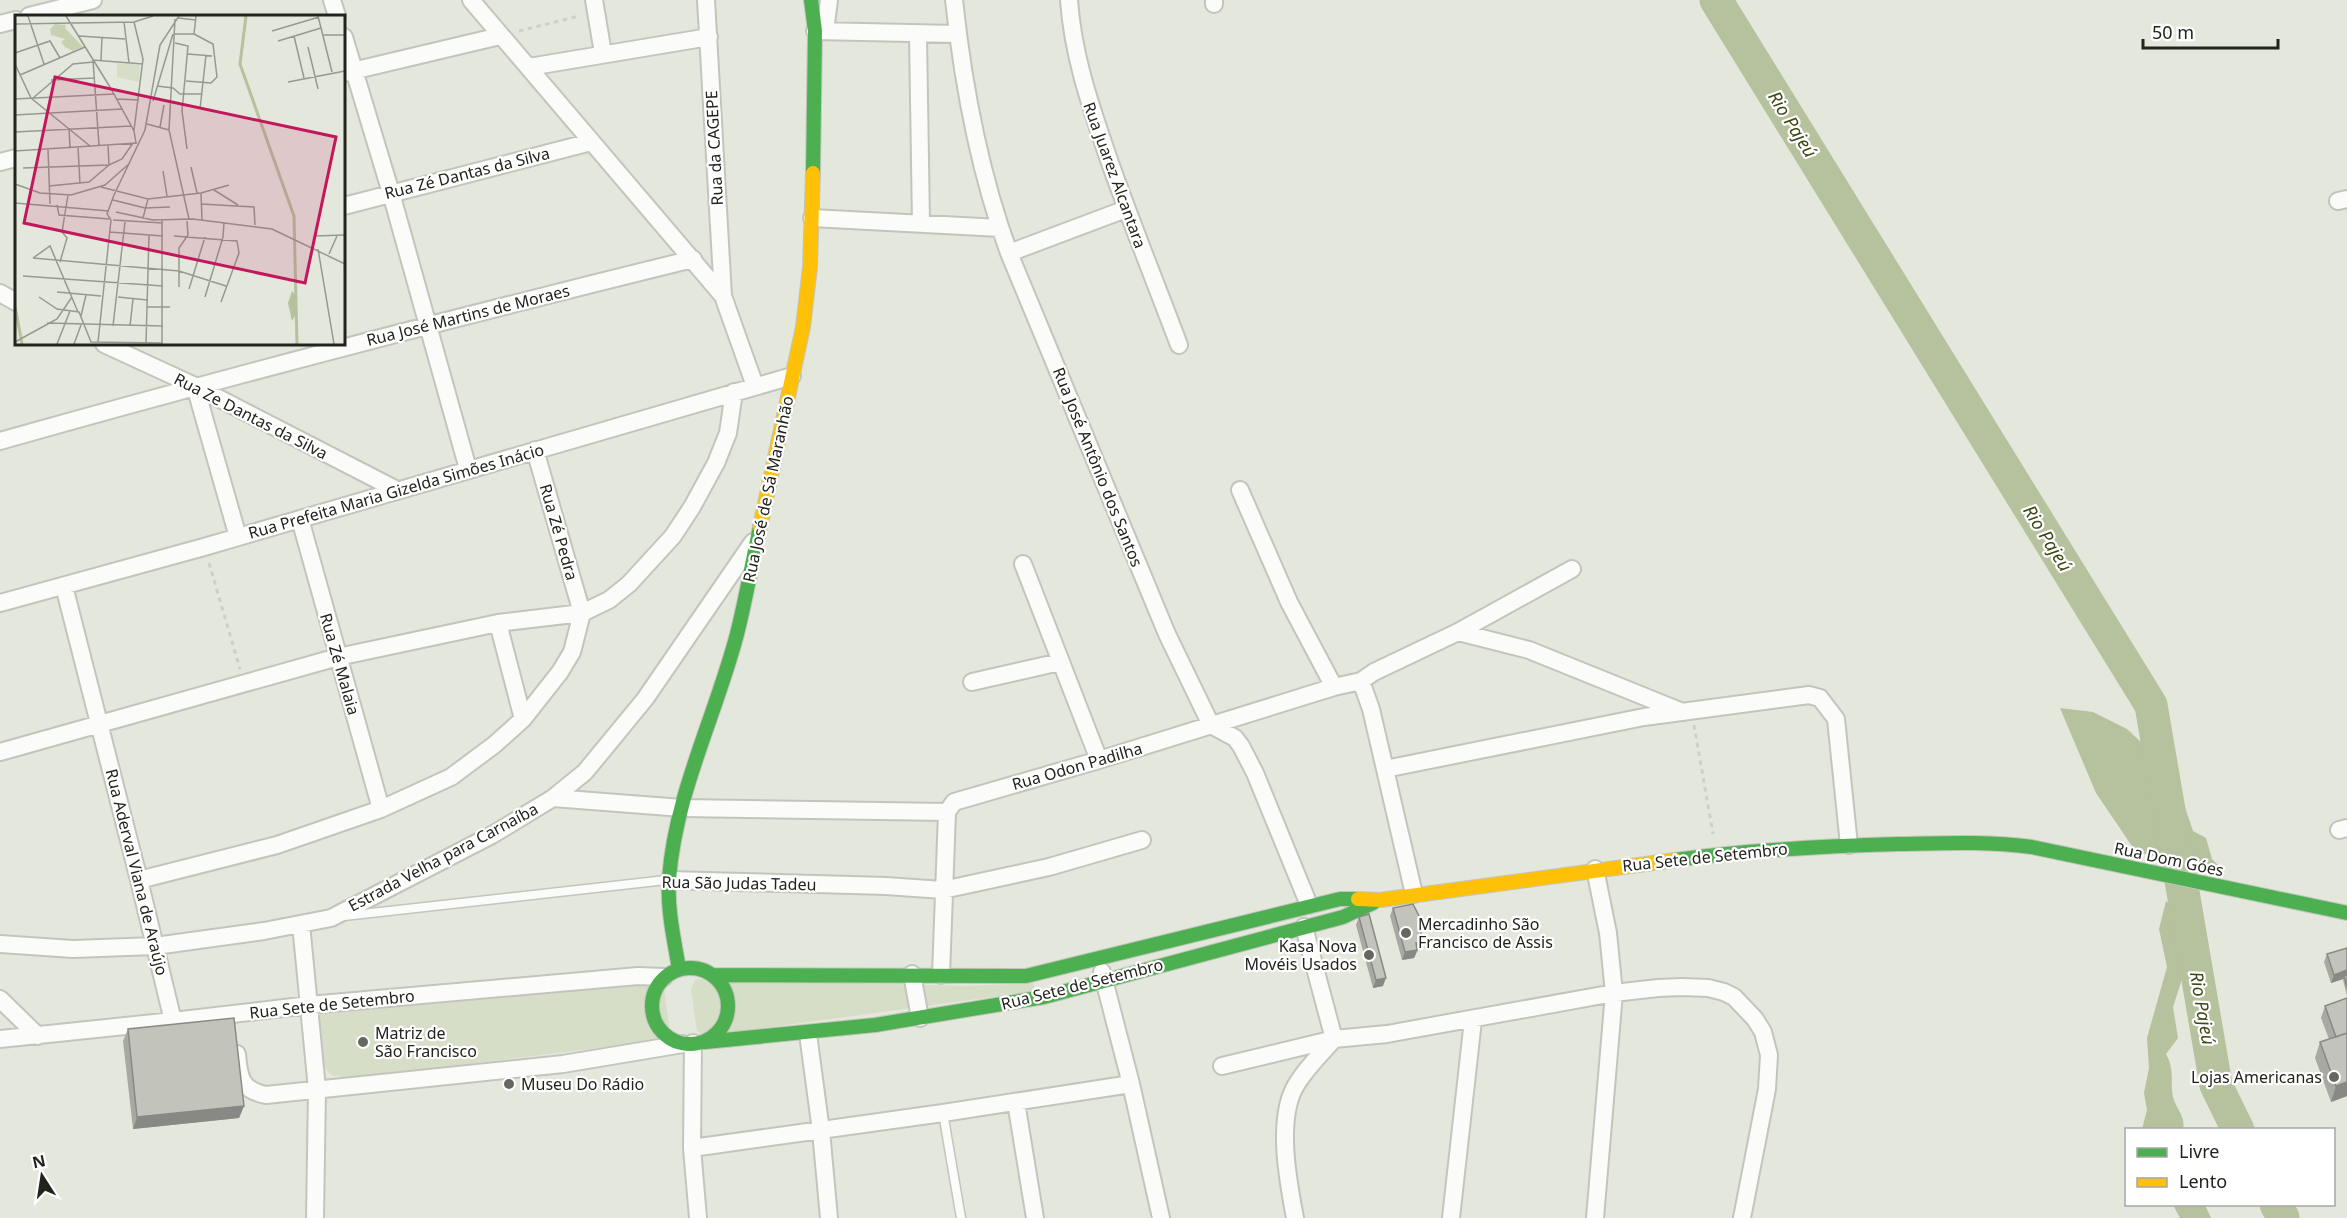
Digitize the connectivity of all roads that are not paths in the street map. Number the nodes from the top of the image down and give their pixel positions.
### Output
1 (93, 0) edge
2 (332, 0) edge
3 (471, 0) edge
4 (706, 0) edge
5 (811, 0) edge
6 (829, 0) edge
7 (954, 0) edge
8 (1069, 0) edge
9 (595, 6) edge
10 (33, 15) edge
11 (337, 15) edge
12 (15, 20) edge
13 (0, 24) edge
14 (820, 31) junction
15 (918, 34) junction
16 (958, 34) junction
17 (500, 36) junction
18 (709, 37) junction
19 (345, 46) edge
20 (603, 53) junction
21 (529, 67) junction
22 (348, 72) edge
23 (591, 141) junction
24 (15, 158) edge
25 (0, 162) edge
26 (391, 193) junction
27 (345, 206) edge
28 (1126, 209) junction
29 (812, 218) junction
30 (921, 223) junction
31 (1000, 228) junction
32 (1009, 253) junction
33 (693, 259) junction
34 (723, 296) junction
35 (427, 324) junction
36 (106, 345) edge
37 (1179, 345) dead end
38 (792, 376) junction
39 (195, 386) junction
40 (755, 386) junction
41 (734, 392) junction
42 (0, 441) edge
43 (535, 450) junction
44 (468, 469) junction
45 (397, 490) junction
46 (1240, 490) dead end
47 (300, 519) junction
48 (758, 533) junction
49 (238, 537) junction
50 (1023, 564) dead end
51 (1572, 569) dead end
52 (64, 586) junction
53 (0, 603) edge
54 (582, 613) junction
55 (498, 623) junction
56 (1458, 632) junction
57 (338, 657) junction
58 (1060, 662) junction
59 (1361, 681) junction
60 (972, 682) dead end
61 (1334, 687) junction
62 (1685, 710) junction
63 (523, 719) junction
64 (100, 723) junction
65 (1211, 725) junction
66 (0, 752) edge
67 (1099, 760) junction
68 (1384, 769) junction
69 (553, 798) junction
70 (682, 808) junction
71 (381, 809) junction
72 (947, 812) junction
73 (1142, 840) dead end
74 (1849, 845) junction
75 (2032, 847) joint
76 (1595, 869) junction
77 (139, 880) junction
78 (669, 880) junction
79 (943, 890) junction
80 (1414, 894) junction
81 (1380, 900) junction
82 (1309, 905) junction
83 (2347, 913) edge
84 (331, 918) junction
85 (301, 924) junction
86 (1304, 927) junction
87 (0, 944) edge
88 (155, 946) junction
89 (1099, 960) junction
90 (679, 969) junction
91 (1039, 974) junction
92 (712, 975) junction
93 (912, 975) junction
94 (941, 975) junction
95 (664, 977) junction
96 (1104, 980) junction
97 (1614, 993) junction
98 (1044, 997) junction
99 (0, 999) edge
100 (309, 1005) junction
101 (920, 1018) junction
102 (1473, 1020) junction
103 (173, 1021) junction
104 (234, 1026) junction
105 (808, 1034) junction
106 (38, 1036) junction
107 (0, 1039) edge
108 (1334, 1039) junction
109 (694, 1043) junction
110 (1222, 1066) dead end
111 (1131, 1084) junction
112 (317, 1089) junction
113 (1016, 1102) junction
114 (944, 1113) junction
115 (821, 1131) junction
116 (692, 1148) junction
117 (315, 1218) edge
118 (698, 1218) edge
119 (829, 1218) edge
120 (961, 1218) edge
121 (1035, 1218) edge
122 (1161, 1218) edge
123 (1295, 1218) edge
124 (1451, 1218) edge
125 (1595, 1218) edge
126 (1742, 1218) edge

1 - 10 street
2 - 11 street
3 - 17 street
4 - 18 street, Rua da CAGEPE
5 - 14 street, Rua José de Sá Maranhão
6 - 14 street
7 - 16 street, Rua José Antônio dos Santos
8 - 28 street, Rua Juarez Alcantara
9 - 20 street
12 - 13 street
14 - 15 street
14 - 29 street, Rua José de Sá Maranhão
15 - 16 street
15 - 30 street
16 - 31 street, Rua José Antônio dos Santos
17 - 21 street
17 - 22 street
18 - 20 street
18 - 34 street, Rua da CAGEPE
19 - 22 street
20 - 21 street
21 - 23 street
22 - 26 street
23 - 26 street, Rua Zé Dantas da Silva
23 - 33 street
24 - 25 street
26 - 27 street, Rua Zé Dantas da Silva
26 - 35 street
28 - 32 street
28 - 37 street, Rua Juarez Alcantara
29 - 30 street
29 - 38 street, Rua José de Sá Maranhão
30 - 31 street
31 - 32 street, Rua José Antônio dos Santos
32 - 65 street, Rua José Antônio dos Santos
33 - 34 street
33 - 35 street, Rua José Martins de Moraes
34 - 40 street
35 - 39 street, Rua José Martins de Moraes
35 - 44 street
36 - 39 street, Rua Ze Dantas da Silva
38 - 40 street, Rua Prefeita Maria Gizelda Simões Inácio
38 - 48 street, Rua José de Sá Maranhão
39 - 42 street, Rua José Martins de Moraes
39 - 45 street, Rua Ze Dantas da Silva
39 - 49 street
40 - 41 street, Rua Prefeita Maria Gizelda Simões Inácio
41 - 43 street, Rua Prefeita Maria Gizelda Simões Inácio
41 - 54 street
43 - 44 street, Rua Prefeita Maria Gizelda Simões Inácio
43 - 54 street, Rua Zé Pedra
44 - 45 street, Rua Prefeita Maria Gizelda Simões Inácio
45 - 47 street, Rua Prefeita Maria Gizelda Simões Inácio
46 - 61 street
47 - 49 street, Rua Prefeita Maria Gizelda Simões Inácio
47 - 57 street, Rua Zé Malaia
48 - 69 street, Estrada Velha para Carnaíba
48 - 70 street, Rua José de Sá Maranhão
49 - 52 street, Rua Prefeita Maria Gizelda Simões Inácio
50 - 58 street
51 - 56 street, Rua Odon Padilha
52 - 53 street, Rua Prefeita Maria Gizelda Simões Inácio
52 - 64 street, Rua Aderval Viana de Araújo
54 - 55 street
54 - 63 street
55 - 57 street
55 - 63 street
56 - 59 street, Rua Odon Padilha
56 - 62 street
57 - 64 street
57 - 71 street, Rua Zé Malaia
58 - 60 street
58 - 67 street
59 - 61 street, Rua Odon Padilha
59 - 68 street
61 - 65 street, Rua Odon Padilha
62 - 68 street
62 - 74 street
63 - 71 street
64 - 66 street
64 - 77 street, Rua Aderval Viana de Araújo
65 - 67 street, Rua Odon Padilha
65 - 82 street
67 - 72 street, Rua Odon Padilha
68 - 80 street
69 - 70 street
69 - 84 street, Estrada Velha para Carnaíba
70 - 72 street
70 - 78 street, Rua José de Sá Maranhão
71 - 77 street
72 - 79 street
73 - 79 street, Rua São Judas Tadeu
74 - 75 street, Rua Sete de Setembro
74 - 76 street, Rua Sete de Setembro
75 - 83 street, Rua Dom Góes
76 - 80 street, Rua Sete de Setembro
76 - 97 street
77 - 88 street, Rua Aderval Viana de Araújo
78 - 79 street, Rua São Judas Tadeu
78 - 84 lane, Rua São Judas Tadeu
78 - 90 street, Rua José de Sá Maranhão
79 - 94 street
80 - 81 street, Rua Sete de Setembro
81 - 82 street, Rua Sete de Setembro
81 - 86 street, Rua Sete de Setembro
82 - 89 street, Rua Sete de Setembro
84 - 85 street, Estrada Velha para Carnaíba
85 - 88 street, Estrada Velha para Carnaíba
85 - 100 street
86 - 96 street, Rua Sete de Setembro
86 - 108 street
87 - 88 street, Estrada Velha para Carnaíba
88 - 103 street, Rua Aderval Viana de Araújo
89 - 91 street, Rua Sete de Setembro
89 - 96 street
90 - 92 street
90 - 95 street
91 - 94 street, Rua Sete de Setembro
91 - 98 street
92 - 93 street, Rua Sete de Setembro
92 - 109 street
93 - 94 street, Rua Sete de Setembro
93 - 101 street
95 - 100 street, Rua Sete de Setembro
95 - 109 street
96 - 98 street, Rua Sete de Setembro
96 - 111 street
97 - 102 street
97 - 125 street
97 - 126 street
98 - 101 street, Rua Sete de Setembro
99 - 106 street
100 - 104 street, Rua Sete de Setembro
100 - 112 street
101 - 105 street, Rua Sete de Setembro
102 - 108 street
102 - 124 street
103 - 104 street, Rua Sete de Setembro
103 - 106 street, Rua Sete de Setembro
104 - 112 street
105 - 109 street, Rua Sete de Setembro
105 - 115 street
106 - 107 street, Rua Sete de Setembro
108 - 110 street
108 - 123 street
109 - 112 street
109 - 116 street
111 - 113 street
111 - 122 street
112 - 117 street
113 - 114 street
113 - 121 street
114 - 115 street
114 - 120 lane
115 - 116 street
115 - 119 street
116 - 118 street

